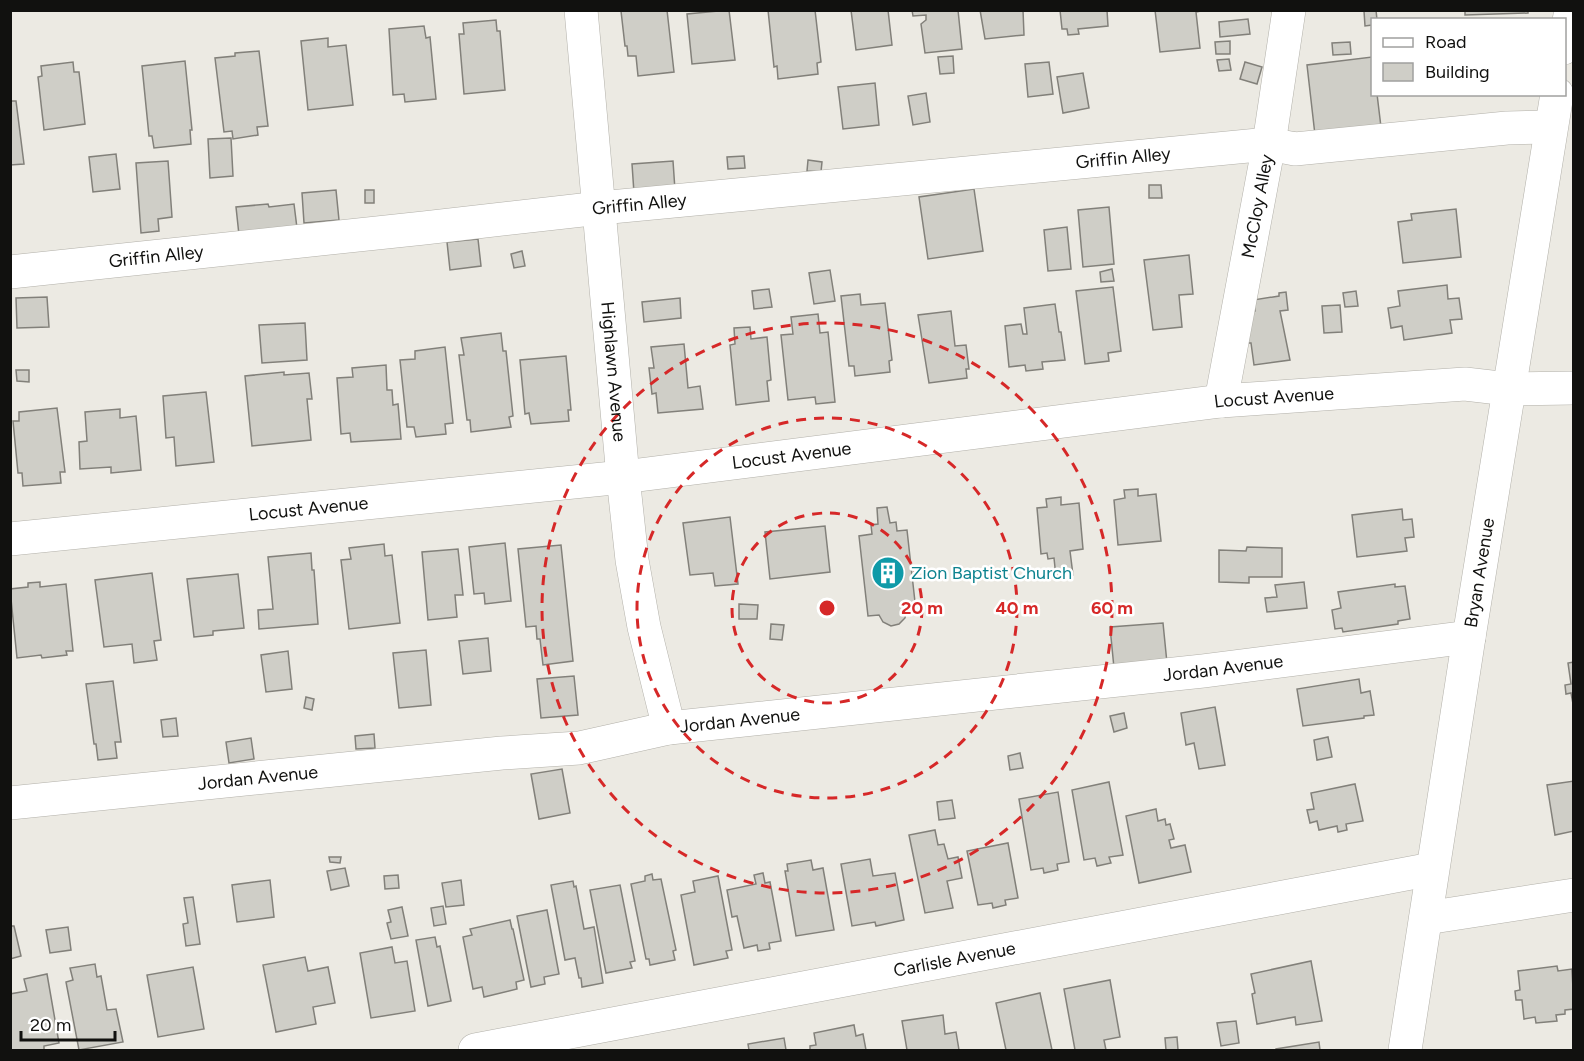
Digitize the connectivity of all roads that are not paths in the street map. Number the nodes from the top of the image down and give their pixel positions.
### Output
1 (581, 10) edge
2 (1290, 10) edge
3 (1571, 10) edge
4 (1566, 37) edge
5 (1557, 96) edge
6 (1551, 127) junction
7 (1269, 144) junction
8 (600, 208) junction
9 (10, 272) edge
10 (1574, 388) edge
11 (1508, 389) junction
12 (1221, 401) junction
13 (623, 477) junction
14 (10, 539) edge
15 (1469, 637) junction
16 (669, 728) junction
17 (10, 803) edge
18 (1432, 869) junction
19 (1574, 895) edge
20 (1426, 918) junction
21 (475, 1050) edge
22 (1405, 1050) edge

1 - 8 street, Highlawn Avenue
2 - 7 street, McCloy Alley
3 - 4 street
5 - 6 street, Bryan Avenue
6 - 7 street, Griffin Alley
6 - 11 street, Bryan Avenue
7 - 8 street, Griffin Alley
7 - 12 street, McCloy Alley
8 - 9 street, Griffin Alley
8 - 13 street, Highlawn Avenue
10 - 11 street, Locust Avenue
11 - 12 street, Locust Avenue
11 - 15 street, Bryan Avenue
12 - 13 street, Locust Avenue
13 - 14 street, Locust Avenue
13 - 16 street, Highlawn Avenue
15 - 16 street, Jordan Avenue
15 - 18 street, Bryan Avenue
16 - 17 street, Jordan Avenue
18 - 20 street, Bryan Avenue
18 - 21 street, Carlisle Avenue
19 - 20 street
20 - 22 street, Bryan Avenue

